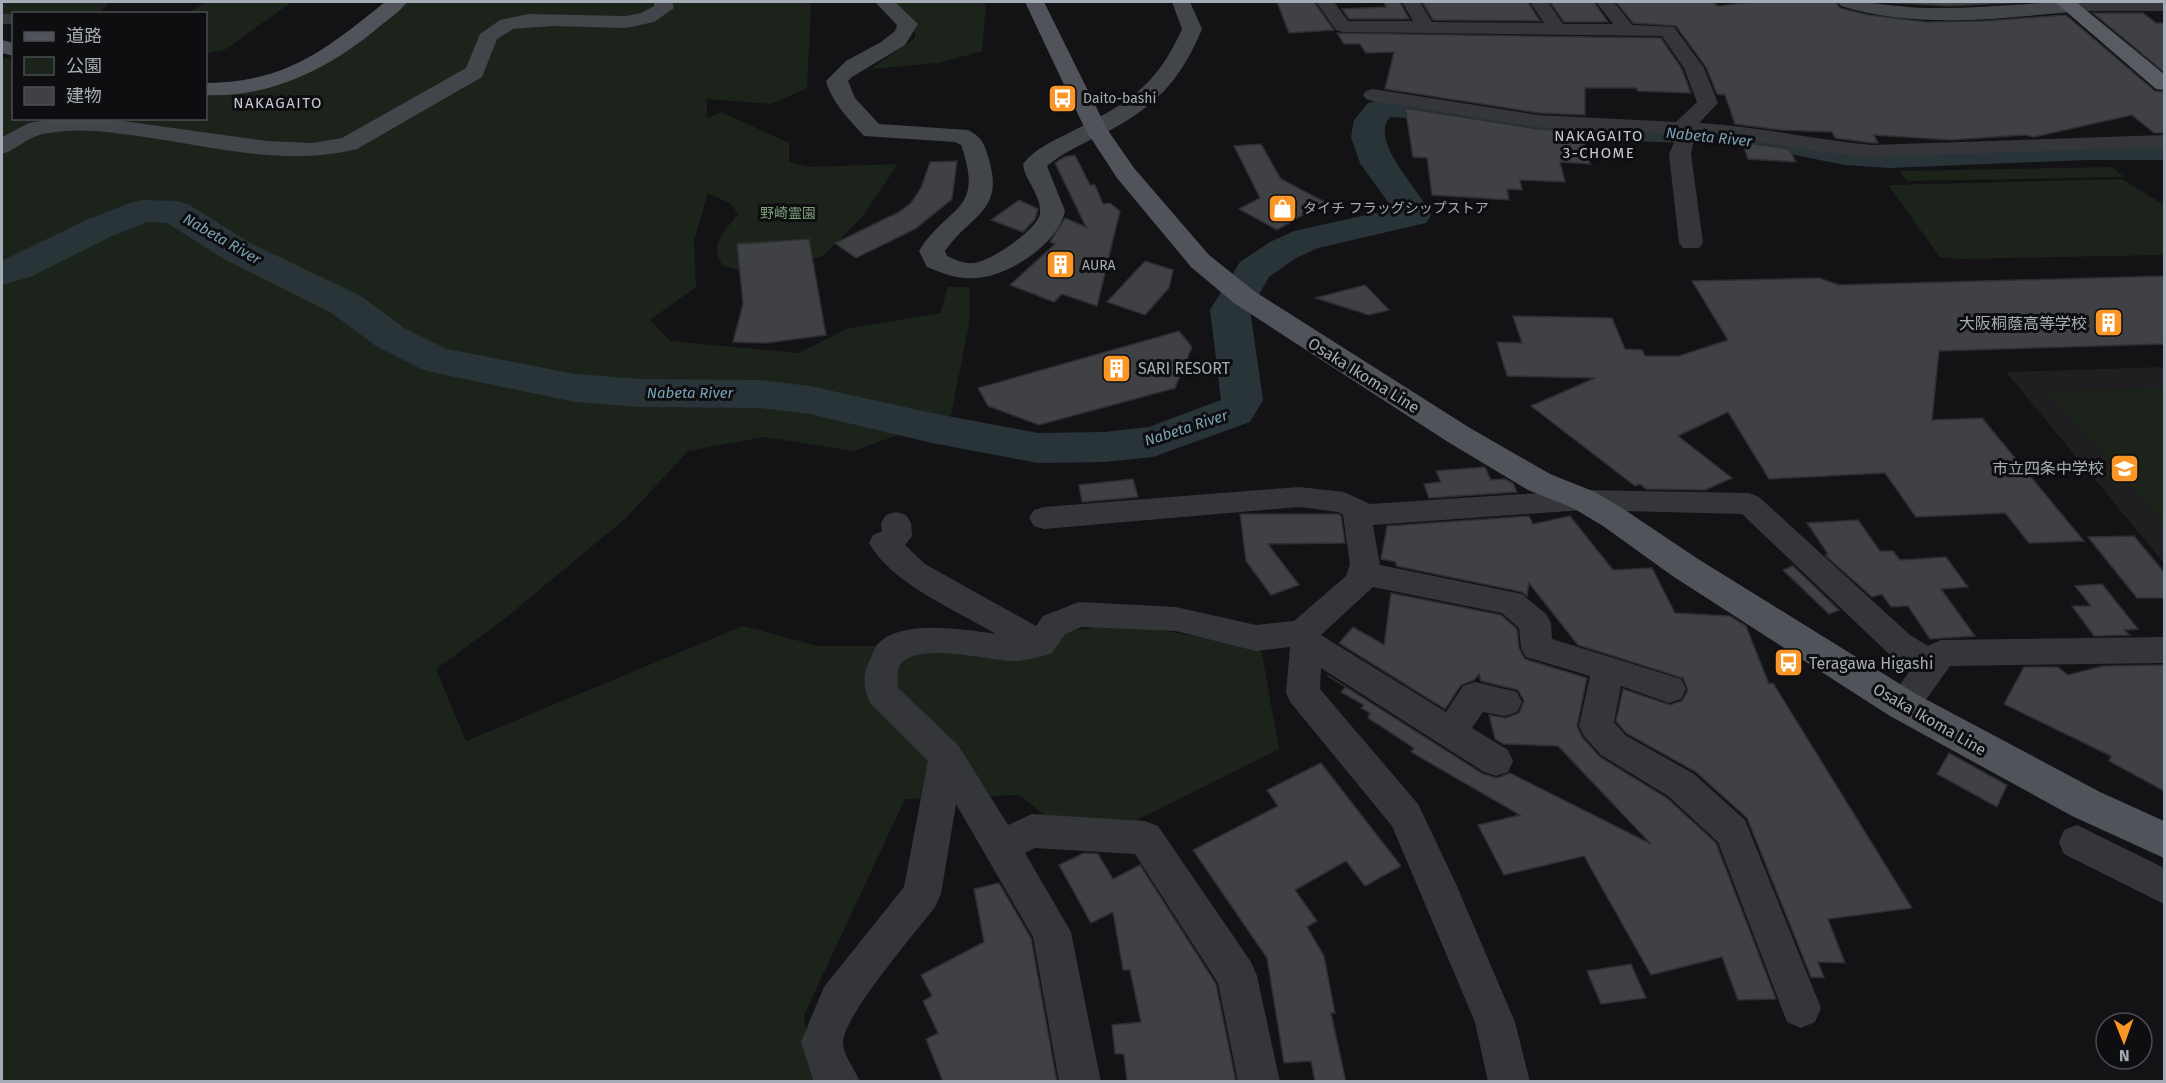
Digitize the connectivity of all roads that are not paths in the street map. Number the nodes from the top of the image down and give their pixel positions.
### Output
1 (397, 2) edge
2 (663, 2) edge
3 (884, 2) edge
4 (1034, 2) edge
5 (1181, 2) edge
6 (1325, 2) edge
7 (1411, 2) edge
8 (1539, 2) edge
9 (1605, 2) edge
10 (1848, 2) edge
11 (2164, 3) edge
12 (2068, 4) edge
13 (1625, 28) junction
14 (1427, 29) junction
15 (1557, 29) junction
16 (2164, 84) edge
17 (207, 89) edge
18 (1373, 95) dead end
19 (1096, 129) junction
20 (1684, 133) junction
21 (2164, 141) edge
22 (2, 147) edge
23 (2129, 149) junction
24 (2164, 156) edge
25 (1691, 243) dead end
26 (1584, 500) junction
27 (1364, 514) junction
28 (1044, 518) dead end
29 (896, 523) dead end
30 (1362, 573) junction
31 (1304, 637) junction
32 (1041, 644) junction
33 (2161, 654) edge
34 (1932, 666) junction
35 (1608, 668) junction
36 (1669, 689) dead end
37 (1505, 702) dead end
38 (1903, 705) junction
39 (1452, 731) junction
40 (946, 756) junction
41 (1496, 761) dead end
42 (2164, 840) edge
43 (2077, 842) dead end
44 (1002, 846) junction
45 (2164, 887) edge
46 (1802, 1008) dead end
47 (839, 1082) edge
48 (1080, 1082) edge
49 (1259, 1082) edge
50 (1509, 1082) edge

1 - 17 main road
2 - 22 main road
3 - 19 main road
4 - 19 main road, Osaka Ikoma Line
5 - 19 main road
6 - 14 street
7 - 14 street
8 - 15 street
9 - 13 street
10 - 12 main road
11 - 12 street
12 - 16 highway
13 - 15 street
13 - 20 street
14 - 15 street
18 - 20 street
19 - 26 main road, Osaka Ikoma Line
20 - 23 street
20 - 25 street
21 - 23 street
23 - 24 street
26 - 27 street
26 - 34 street
26 - 38 main road, Osaka Ikoma Line
27 - 28 street
27 - 30 street
29 - 32 street
30 - 31 street
30 - 35 street
31 - 32 street
31 - 39 street
31 - 50 street
32 - 40 street
33 - 34 street
34 - 38 street
35 - 36 street
35 - 46 street
37 - 39 street
38 - 42 main road, Osaka Ikoma Line
39 - 41 street
40 - 44 street
40 - 47 street
43 - 45 street
44 - 48 street
44 - 49 street

